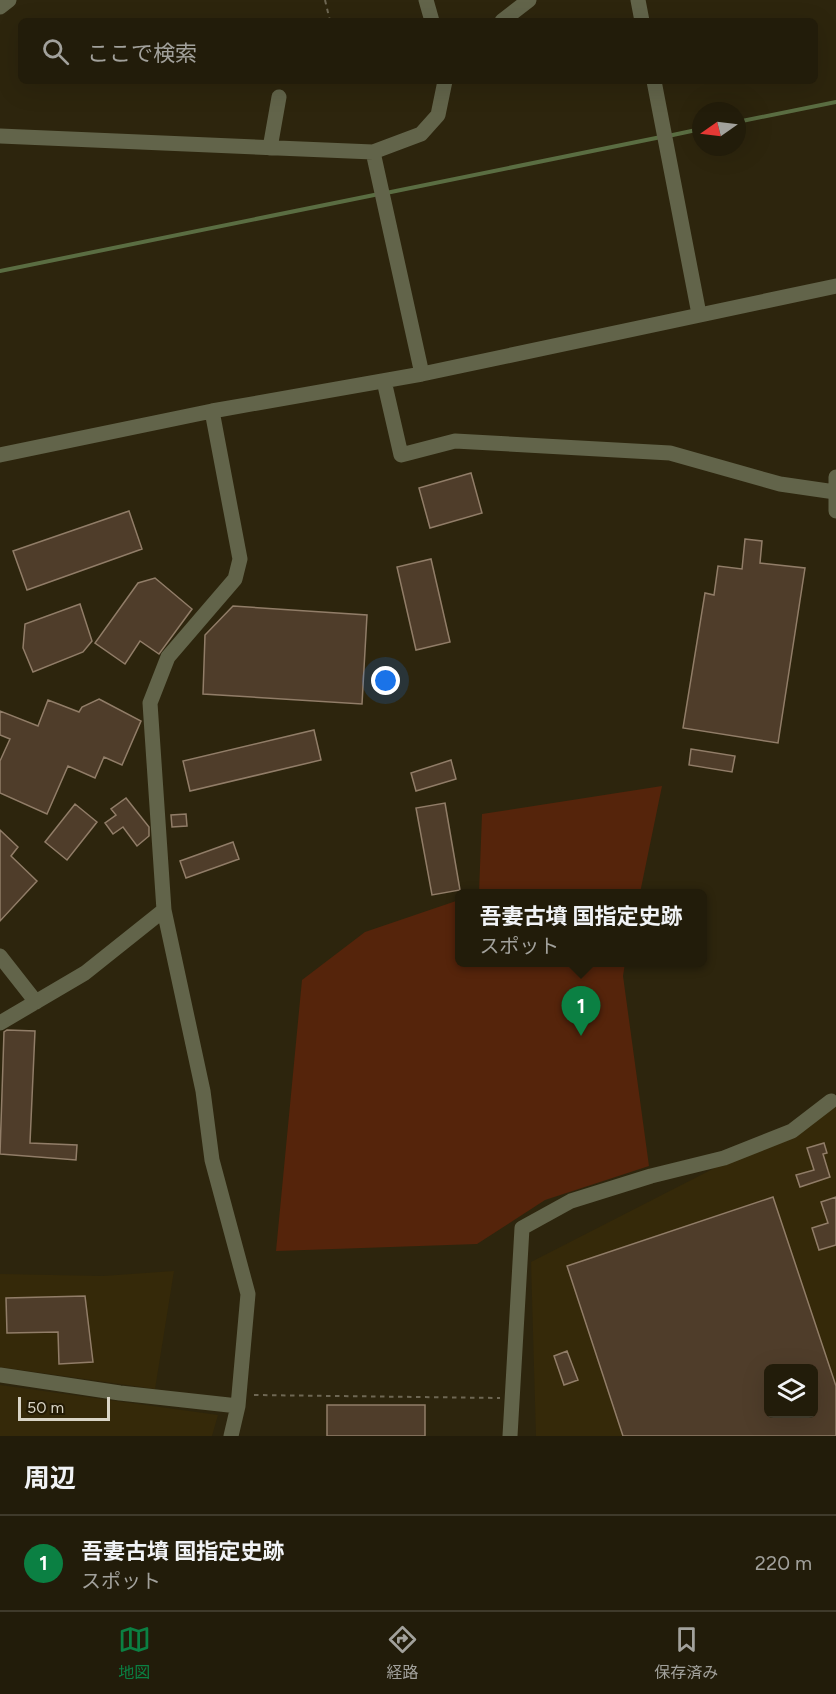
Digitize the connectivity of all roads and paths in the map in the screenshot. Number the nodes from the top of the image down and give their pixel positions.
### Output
1 (9, 0) edge
2 (325, 0) edge
3 (426, 0) edge
4 (529, 0) edge
5 (638, 0) edge
6 (0, 7) edge
7 (329, 18) edge
8 (431, 18) edge
9 (506, 18) edge
10 (641, 18) edge
11 (444, 84) edge
12 (655, 84) edge
13 (279, 97) dead end
14 (0, 136) edge
15 (270, 148) junction
16 (373, 152) junction
17 (836, 286) edge
18 (836, 296) edge
19 (699, 314) junction
20 (422, 374) junction
21 (384, 381) junction
22 (213, 411) junction
23 (0, 454) edge
24 (836, 477) edge
25 (836, 492) edge
26 (836, 511) edge
27 (164, 910) junction
28 (0, 956) edge
29 (36, 1002) junction
30 (0, 1023) edge
31 (831, 1101) dead end
32 (0, 1375) edge
33 (512, 1398) junction
34 (238, 1401) junction
35 (231, 1436) edge
36 (510, 1436) edge

1 - 6 street
2 - 7 path
3 - 8 street
4 - 9 street
5 - 10 street
11 - 16 street
12 - 19 street
13 - 15 street
14 - 15 street
15 - 16 street
16 - 20 street
17 - 18 street
17 - 19 street
19 - 20 street
20 - 21 street
21 - 22 street
21 - 25 street
22 - 23 street
22 - 27 street
24 - 25 street
25 - 26 street
27 - 29 street
27 - 34 street
28 - 29 street
29 - 30 street
31 - 33 street
32 - 34 street
33 - 34 path
33 - 36 street
34 - 35 street

